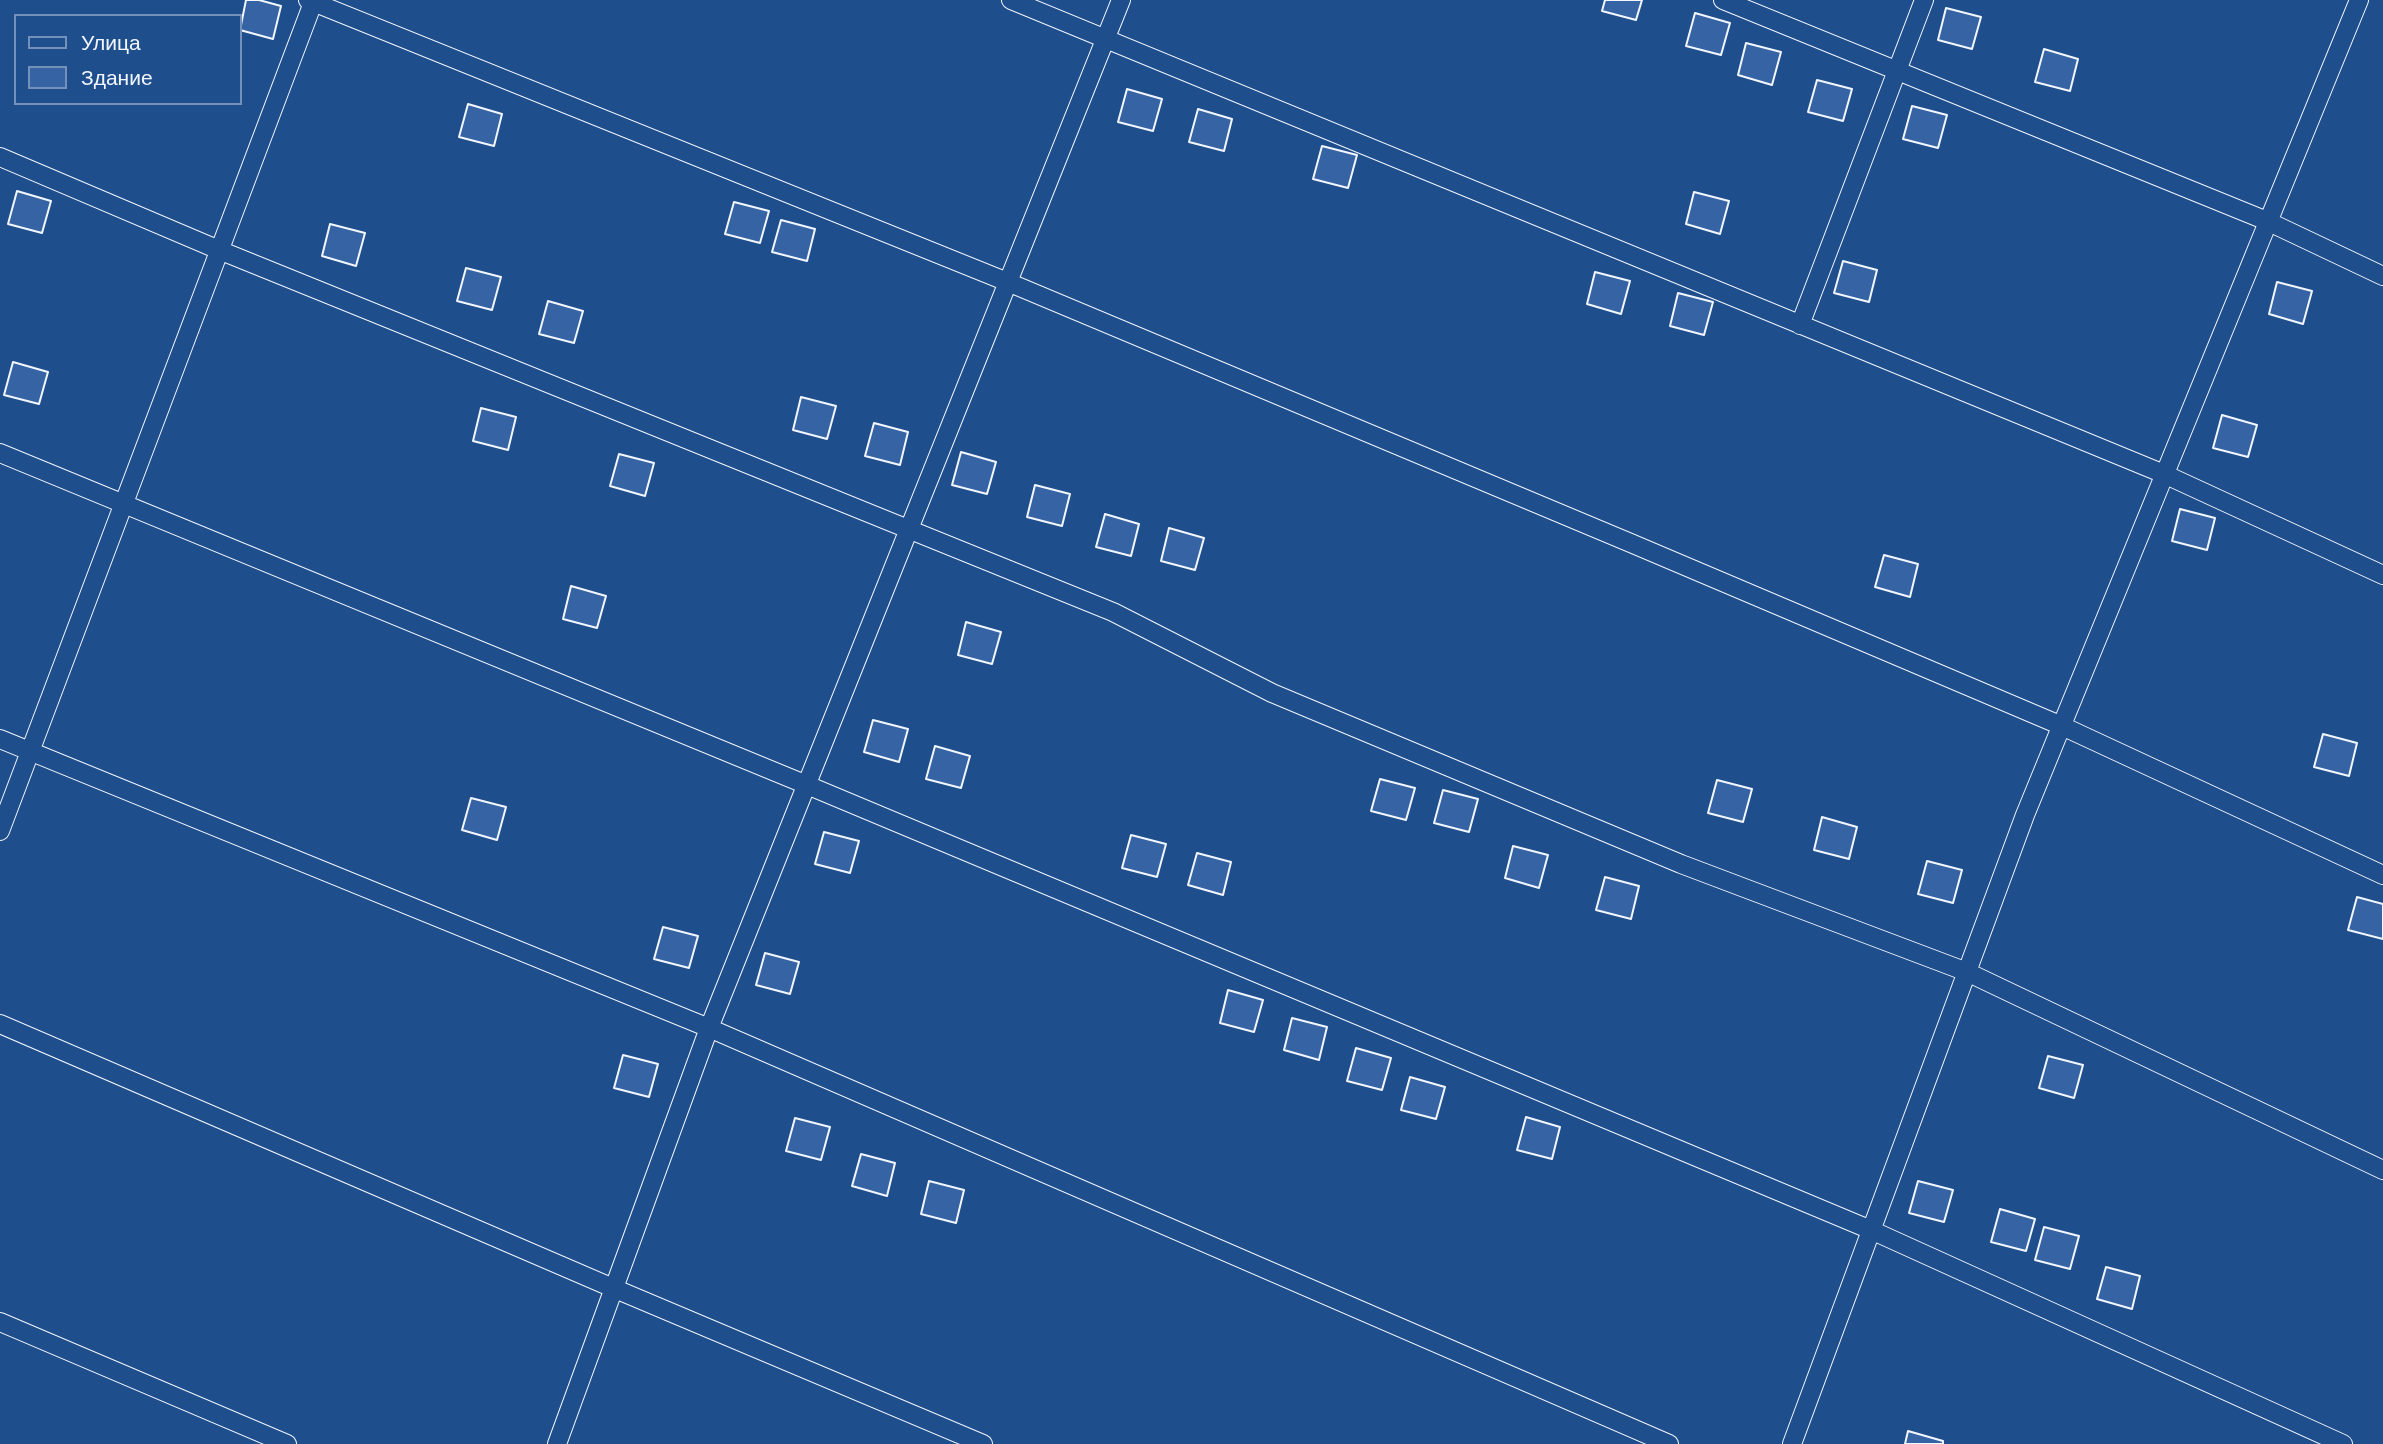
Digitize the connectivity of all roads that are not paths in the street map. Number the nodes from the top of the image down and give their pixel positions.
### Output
1 (1011, 0) edge
2 (1121, 0) edge
3 (1723, 0) edge
4 (1924, 0) edge
5 (2359, 0) edge
6 (311, 1) edge
7 (1107, 40) junction
8 (1898, 70) junction
9 (0, 157) edge
10 (2267, 221) junction
11 (219, 250) junction
12 (2383, 276) edge
13 (1010, 283) junction
14 (1800, 325) junction
15 (0, 453) edge
16 (2164, 474) junction
17 (123, 503) junction
18 (909, 529) junction
19 (2383, 575) edge
20 (2062, 726) junction
21 (0, 739) edge
22 (30, 751) junction
23 (807, 785) junction
24 (0, 831) edge
25 (2383, 875) edge
26 (1967, 972) junction
27 (0, 1024) edge
28 (709, 1028) junction
29 (2383, 1170) edge
30 (1871, 1230) junction
31 (613, 1288) junction
32 (0, 1322) edge
33 (287, 1444) edge
34 (557, 1444) edge
35 (983, 1444) edge
36 (1669, 1444) edge
37 (1792, 1444) edge
38 (2343, 1444) edge

1 - 7 street
2 - 7 street
3 - 8 street
4 - 8 street
5 - 10 street
6 - 11 street
6 - 13 street
7 - 13 street
7 - 14 street
8 - 10 street
8 - 14 street
9 - 11 street
10 - 12 street
10 - 16 street
11 - 17 street
11 - 18 street
13 - 18 street
13 - 20 street
14 - 16 street
15 - 17 street
16 - 19 street
16 - 20 street
17 - 22 street
17 - 23 street
18 - 23 street
18 - 26 street
20 - 25 street
20 - 26 street
21 - 22 street
22 - 24 street
22 - 28 street
23 - 28 street
23 - 30 street
26 - 29 street
26 - 30 street
27 - 31 street
28 - 31 street
28 - 36 street
30 - 37 street
30 - 38 street
31 - 34 street
31 - 35 street
32 - 33 street

